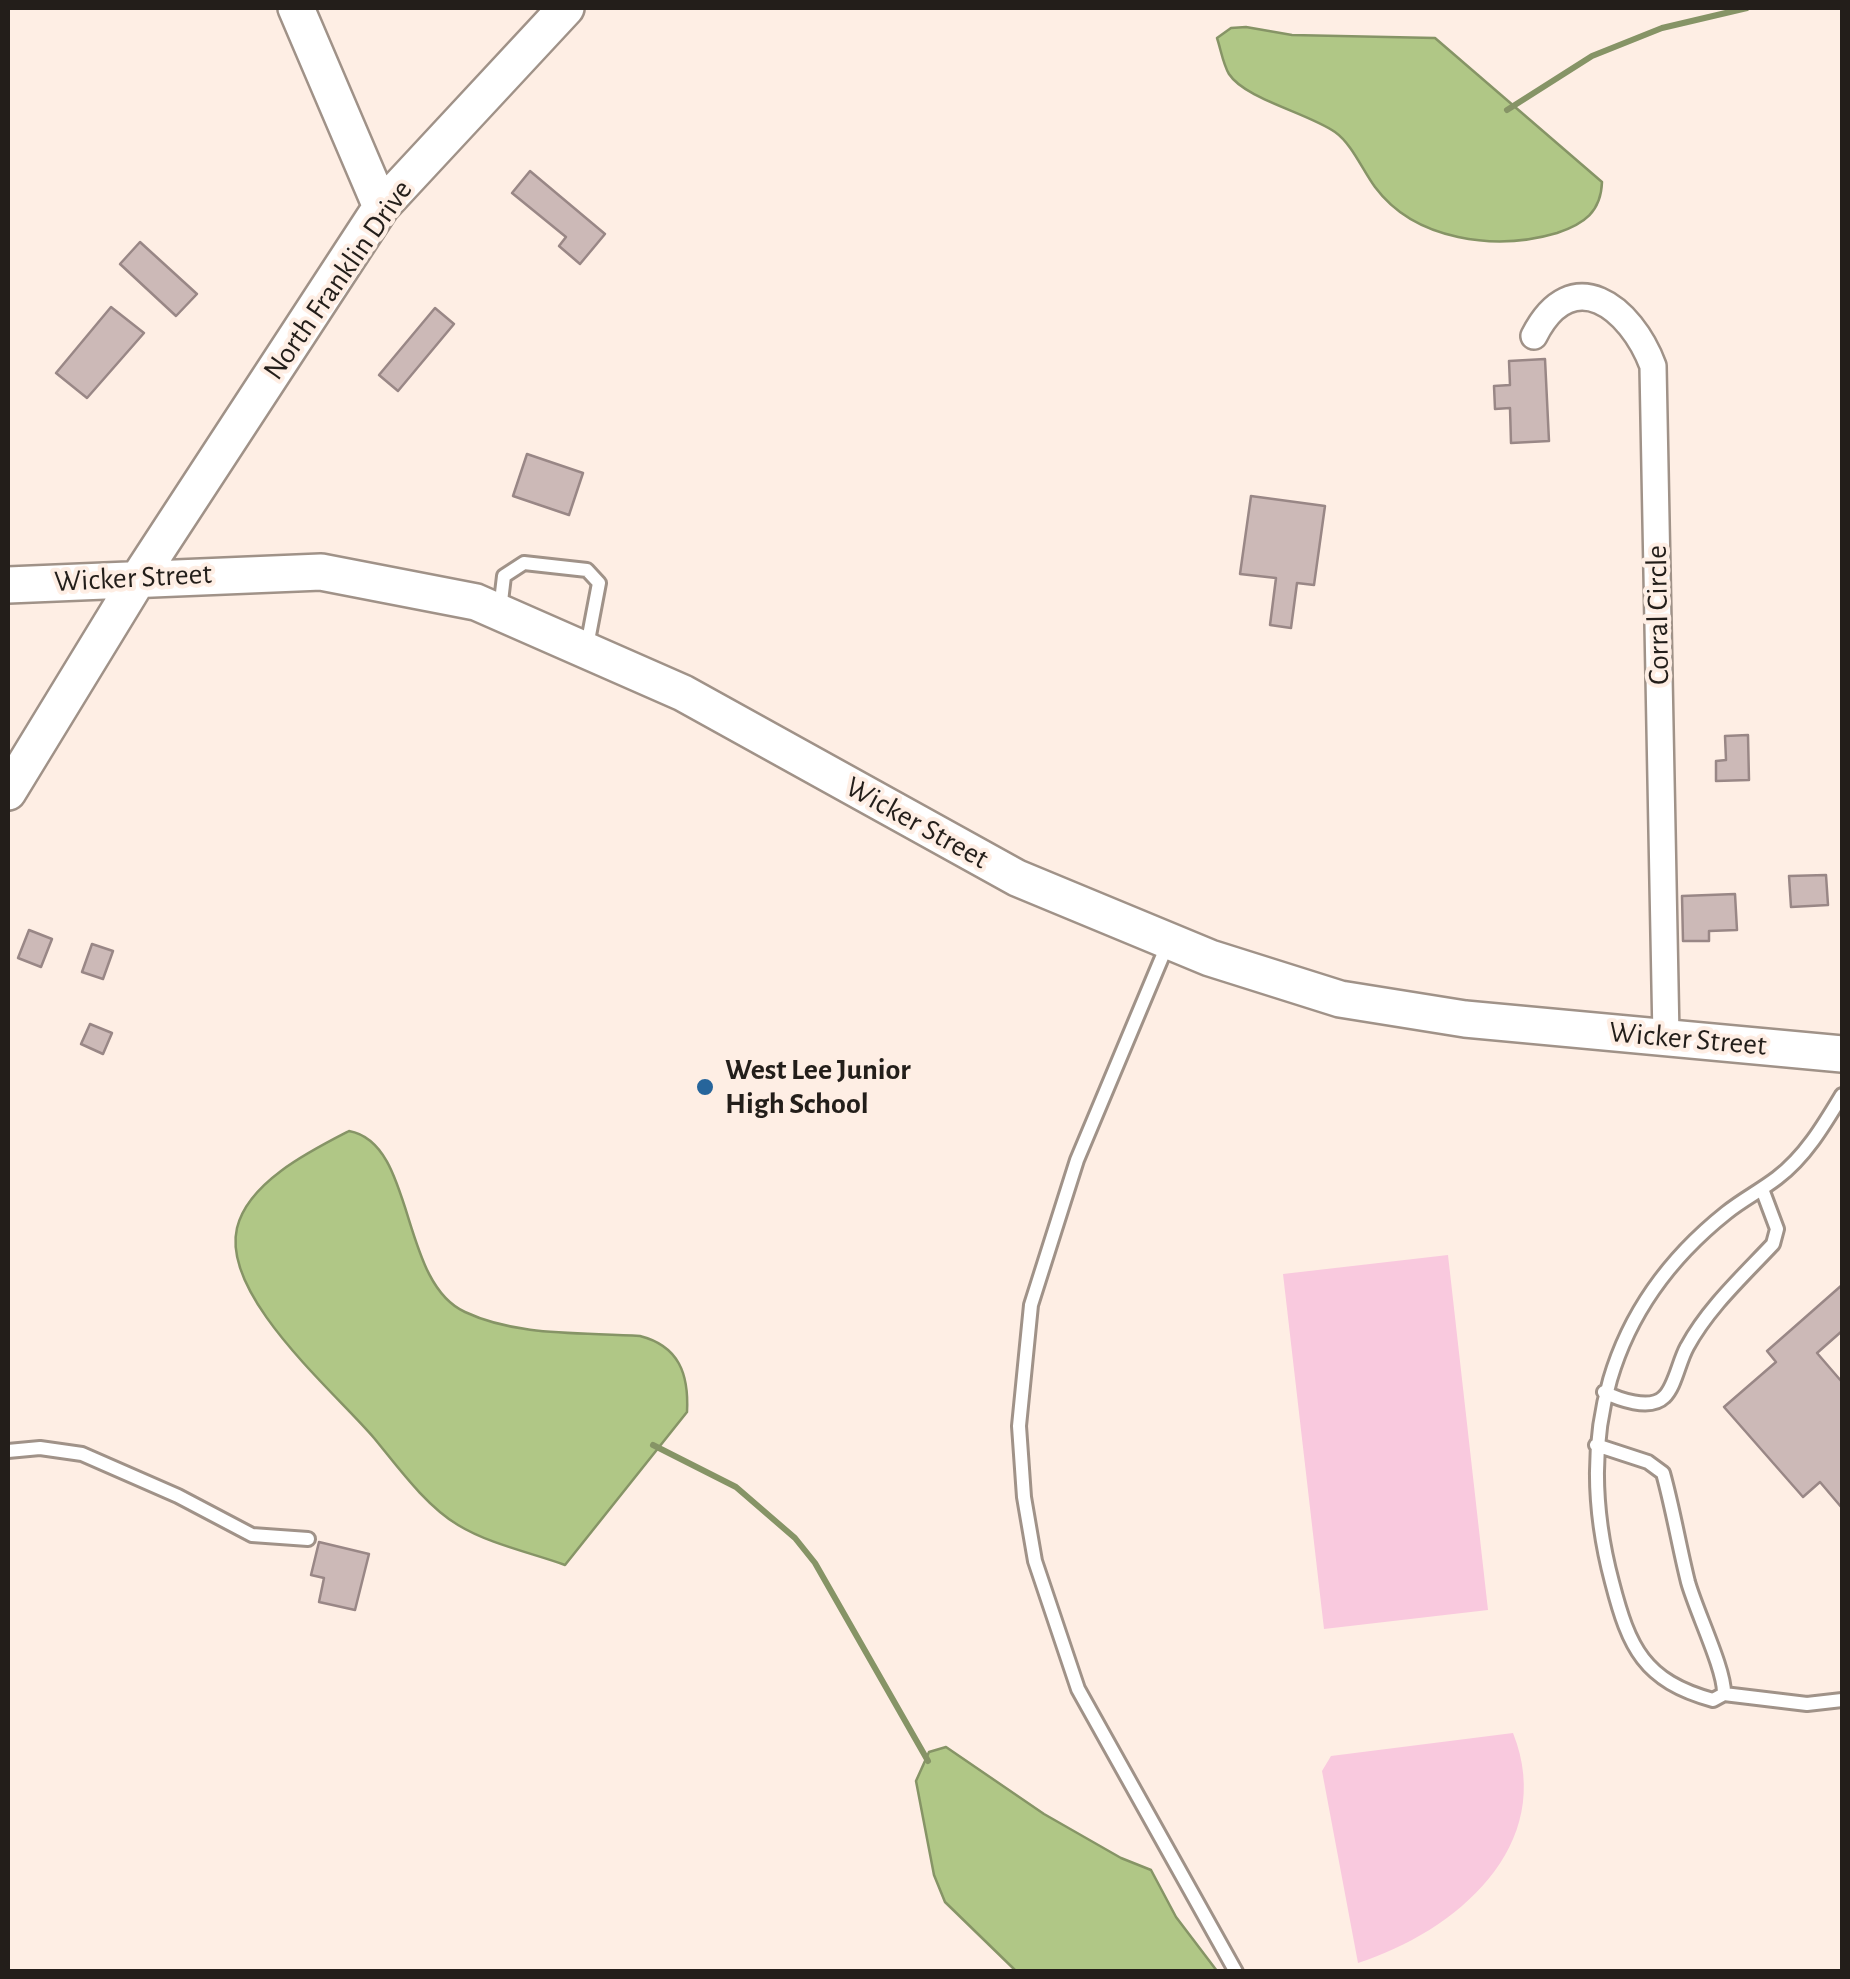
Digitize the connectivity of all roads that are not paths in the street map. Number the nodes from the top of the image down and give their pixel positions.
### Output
1 (296, 8) edge
2 (566, 8) edge
3 (381, 207) junction
4 (1534, 336) dead end
5 (140, 576) junction
6 (8, 585) edge
7 (499, 612) junction
8 (586, 651) junction
9 (8, 792) edge
10 (1169, 941) junction
11 (1666, 1038) junction
12 (1842, 1054) edge
13 (1842, 1095) edge
14 (1762, 1188) junction
15 (1604, 1392) junction
16 (1596, 1445) junction
17 (8, 1451) edge
18 (308, 1539) dead end
19 (1724, 1694) junction
20 (1842, 1700) edge
21 (1236, 1972) edge

1 - 3 main road
2 - 3 main road, North Franklin Drive
3 - 5 main road, North Franklin Drive
4 - 11 street, Corral Circle
5 - 6 main road, Wicker Street
5 - 7 main road, Wicker Street
5 - 9 main road, North Franklin Drive
7 - 8 main road, Wicker Street
7 - 8 lane
8 - 10 main road, Wicker Street
10 - 11 main road, Wicker Street
10 - 21 lane
11 - 12 main road, Wicker Street
13 - 14 lane
14 - 15 lane
14 - 15 lane
15 - 16 lane
16 - 19 lane
16 - 19 lane
17 - 18 lane
19 - 20 lane

